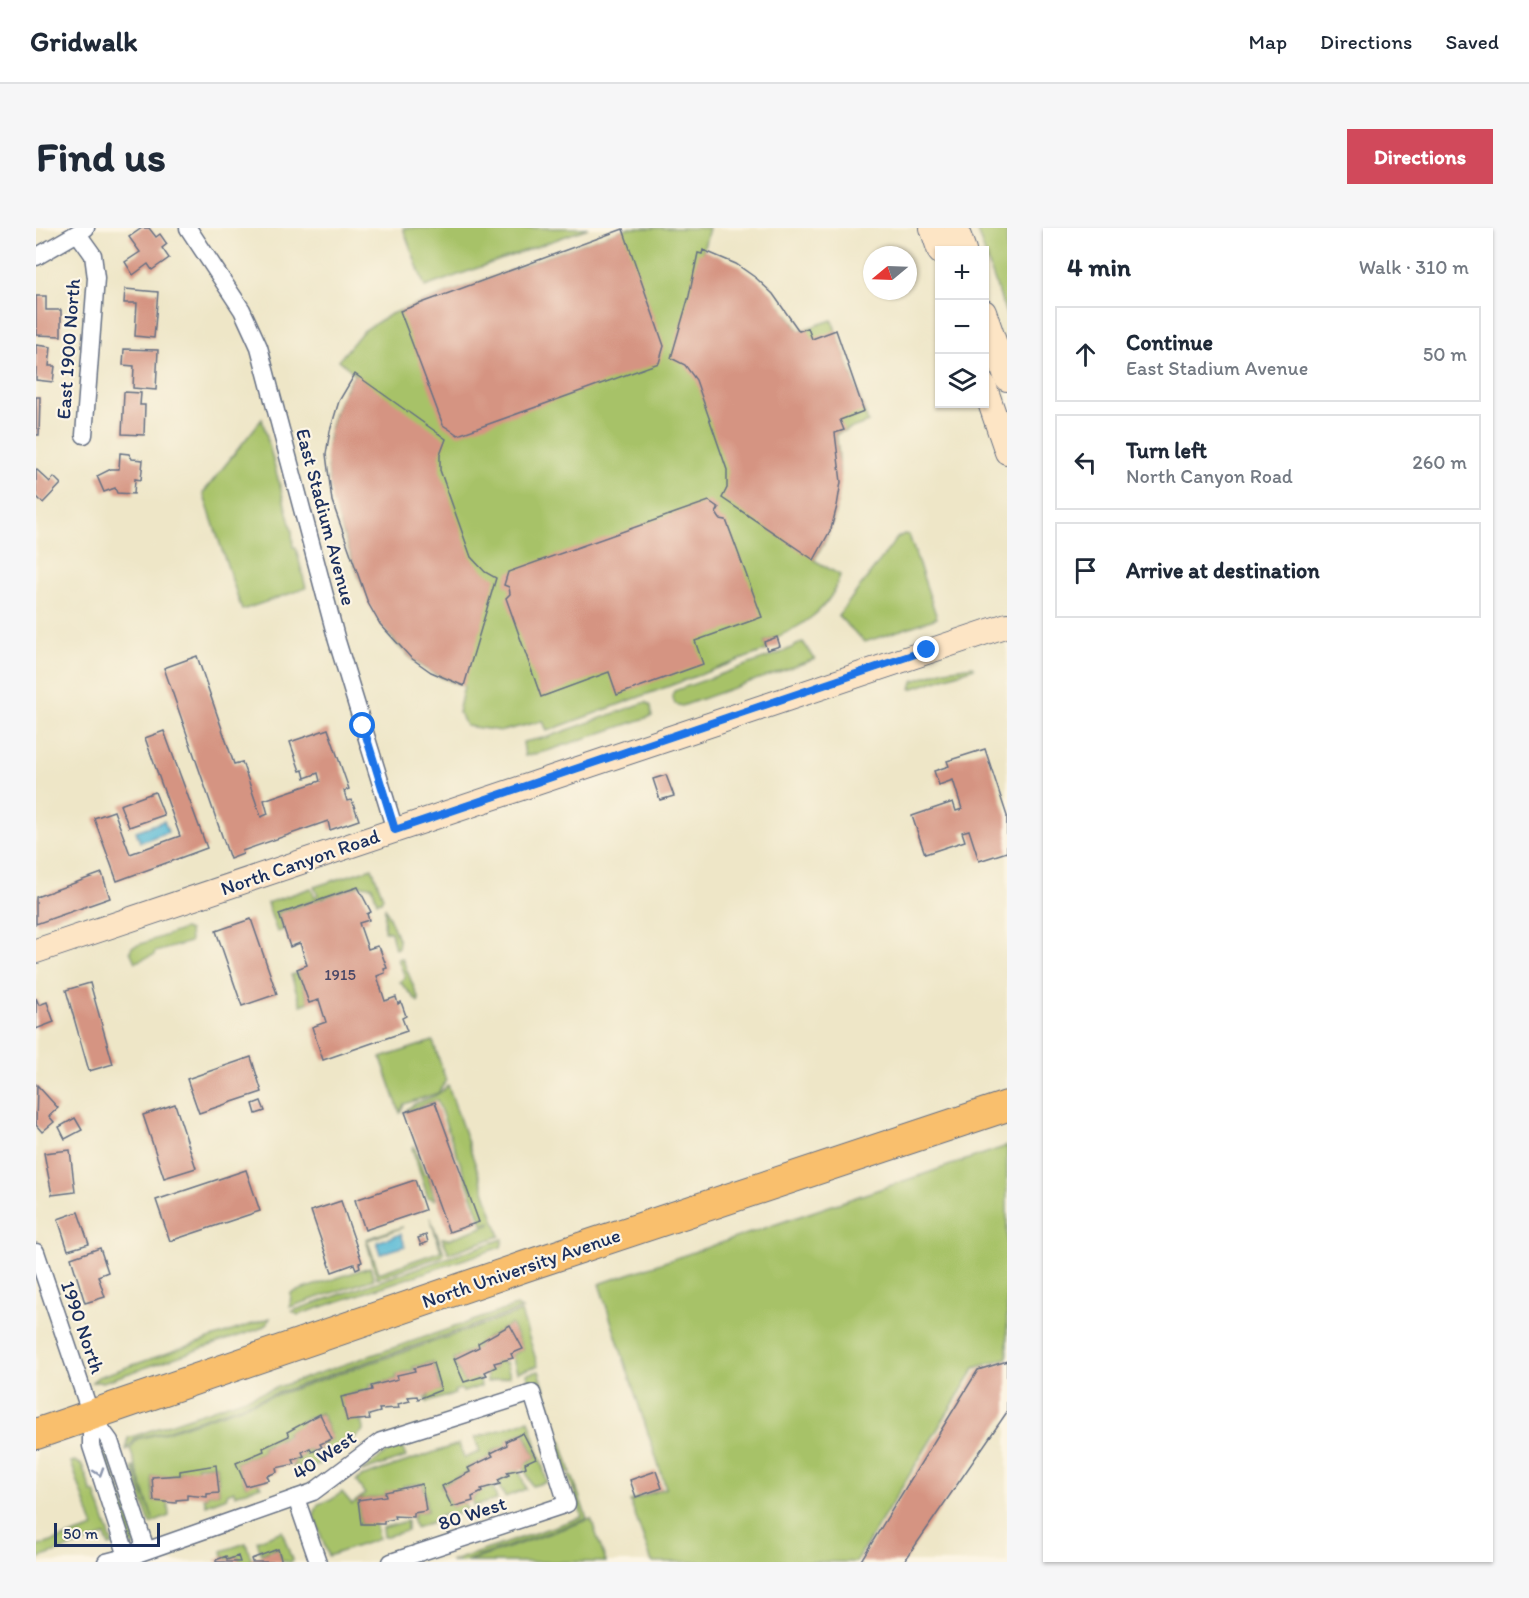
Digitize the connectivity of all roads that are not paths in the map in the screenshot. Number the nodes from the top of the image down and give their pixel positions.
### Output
1 (188, 228) edge
2 (932, 228) edge
3 (956, 228) edge
4 (82, 231) edge
5 (937, 246) edge
6 (963, 246) edge
7 (36, 257) edge
8 (989, 326) edge
9 (1007, 378) edge
10 (989, 400) edge
11 (84, 435) dead end
12 (1007, 452) edge
13 (1007, 625) edge
14 (395, 830) junction
15 (36, 951) edge
16 (1007, 1106) edge
17 (36, 1252) edge
18 (91, 1415) junction
19 (36, 1434) edge
20 (296, 1498) junction
21 (567, 1504) joint
22 (138, 1558) edge
23 (106, 1562) edge
24 (318, 1562) edge
25 (391, 1562) edge

1 - 14 street, East Stadium Avenue
2 - 5 main road
3 - 6 main road
4 - 7 street
4 - 11 street, East 1900 North
8 - 9 main road
10 - 12 main road
13 - 14 main road, North Canyon Road
14 - 15 main road, North Canyon Road
16 - 18 highway, North University Avenue
17 - 18 street, 1990 North
18 - 19 highway, North University Avenue
18 - 22 street, 1990 North
20 - 21 street, 40 West
20 - 22 street, 40 West
20 - 24 street
21 - 25 street, 80 West
22 - 23 street, 40 West

